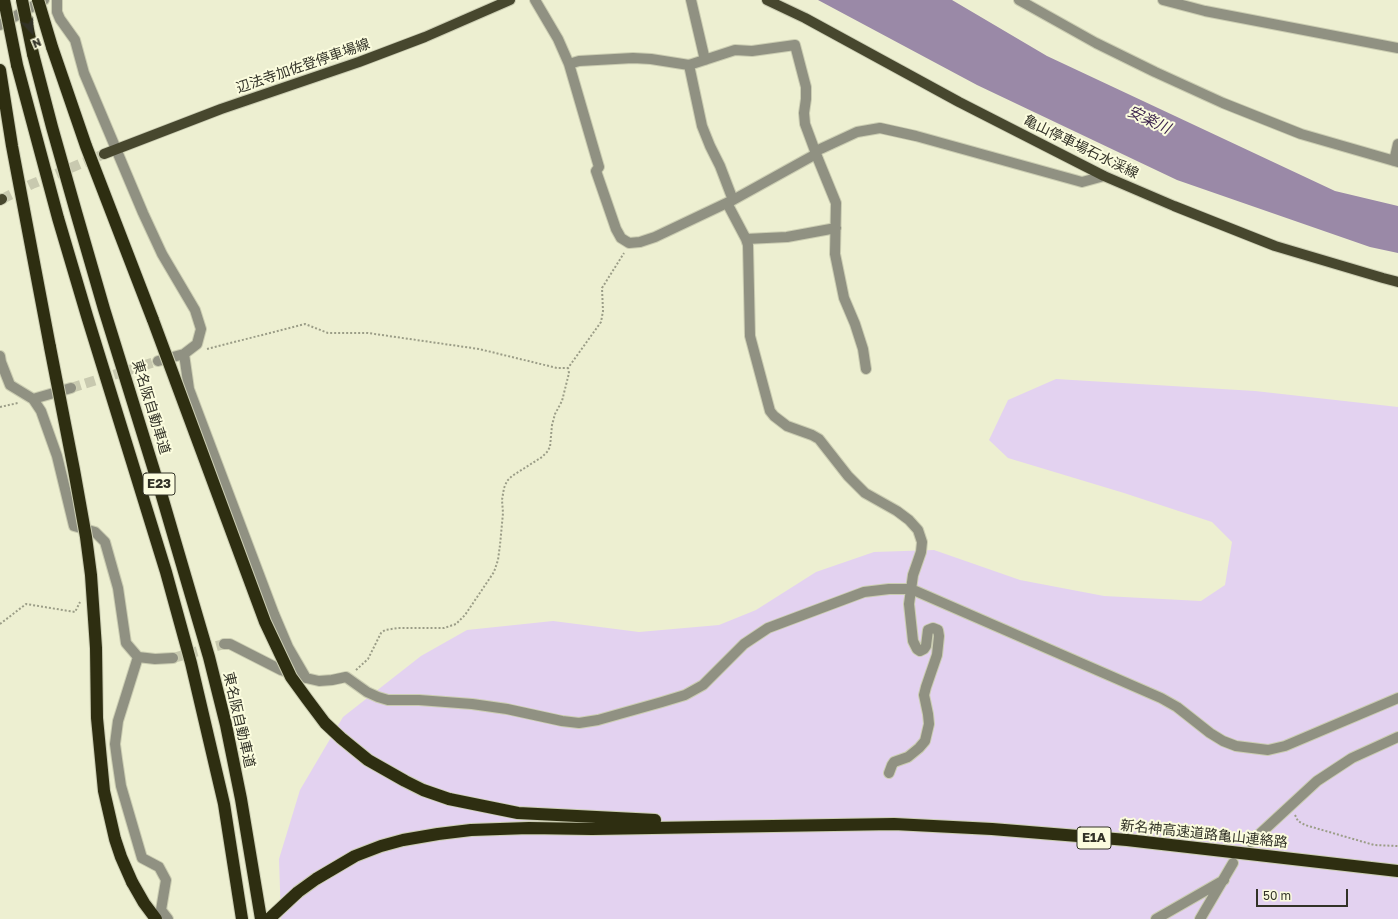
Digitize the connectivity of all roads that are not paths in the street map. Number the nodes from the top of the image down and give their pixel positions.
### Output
1 (4, 0) edge
2 (22, 0) edge
3 (38, 0) edge
4 (44, 0) edge
5 (57, 0) edge
6 (510, 0) edge
7 (536, 0) edge
8 (691, 0) edge
9 (767, 0) edge
10 (1018, 0) edge
11 (1163, 0) edge
12 (0, 25) edge
13 (1398, 48) edge
14 (705, 60) junction
15 (569, 64) junction
16 (689, 65) junction
17 (0, 73) edge
18 (1398, 144) edge
19 (115, 149) junction
20 (816, 153) junction
21 (104, 154) tunnel mouth
22 (1396, 161) edge
23 (1104, 176) junction
24 (730, 202) junction
25 (836, 228) junction
26 (746, 239) junction
27 (1398, 282) edge
28 (184, 354) junction
29 (0, 356) edge
30 (158, 361) tunnel mouth
31 (866, 369) dead end
32 (71, 388) tunnel mouth
33 (33, 399) junction
34 (911, 589) junction
35 (224, 644) tunnel mouth
36 (138, 657) junction
37 (173, 658) tunnel mouth
38 (306, 678) junction
39 (1398, 698) edge
40 (1398, 737) edge
41 (889, 773) dead end
42 (790, 826) junction
43 (1251, 842) dead end
44 (1233, 863) dead end
45 (1398, 871) edge
46 (1224, 880) junction
47 (156, 919) edge
48 (168, 919) edge
49 (242, 919) edge
50 (261, 919) edge
51 (269, 919) edge
52 (1156, 919) edge
53 (1200, 919) edge

1 - 49 highway, E23, bridge
2 - 50 highway, 東名阪自動車道 / E23, bridge
3 - 42 highway, bridge
4 - 12 street
5 - 19 street
6 - 19 main road, 辺法寺加佐登停車場線
7 - 15 street
8 - 14 street
9 - 23 main road, 亀山停車場石水渓線
10 - 22 street
11 - 13 street
14 - 16 street
14 - 20 street
15 - 16 street
15 - 24 street
16 - 24 street
17 - 47 highway, bridge
18 - 22 street
19 - 21 main road, 辺法寺加佐登停車場線
19 - 28 street
20 - 23 street
20 - 24 street
20 - 25 street
23 - 27 main road, 亀山停車場石水渓線
24 - 26 street
25 - 26 street
25 - 31 street
26 - 34 street
28 - 30 street
28 - 38 street
29 - 33 street
32 - 33 street
33 - 36 street
34 - 38 street
34 - 39 street
34 - 41 street
35 - 38 street
36 - 37 street
36 - 48 street
40 - 43 street
42 - 45 highway, 新名神高速道路亀山連絡路 / E1A
42 - 51 highway
44 - 46 street
46 - 52 street
46 - 53 street

